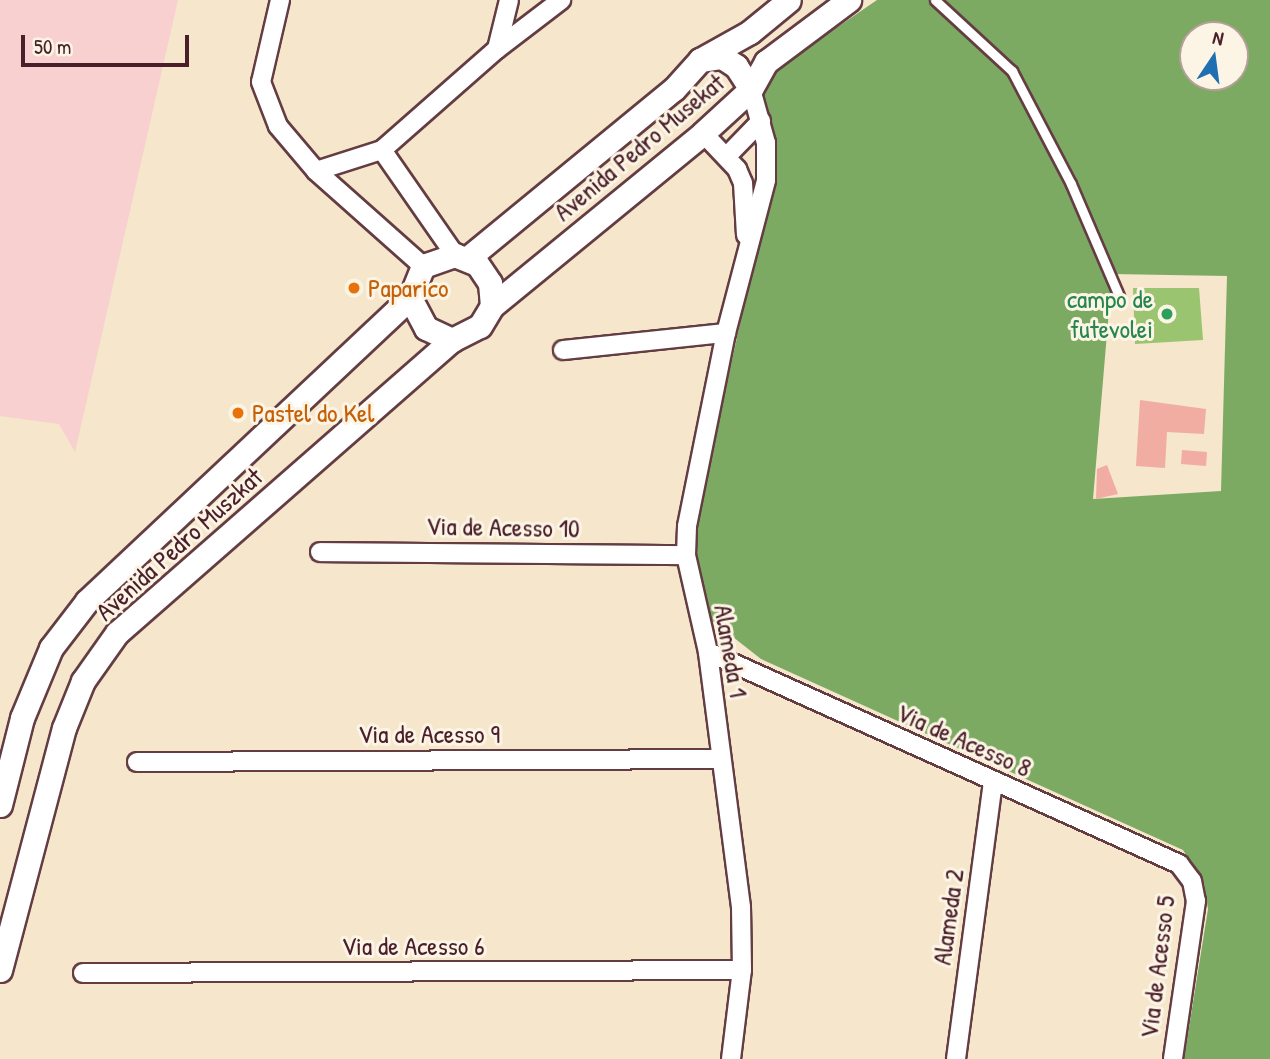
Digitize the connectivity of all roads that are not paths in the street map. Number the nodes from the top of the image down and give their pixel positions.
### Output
1 (280, 0) edge
2 (509, 0) edge
3 (561, 0) edge
4 (789, 0) edge
5 (849, 0) edge
6 (934, 0) edge
7 (497, 49) junction
8 (700, 60) junction
9 (751, 89) junction
10 (761, 121) junction
11 (702, 133) junction
12 (382, 150) junction
13 (727, 156) junction
14 (316, 171) junction
15 (747, 256) junction
16 (462, 257) junction
17 (423, 266) junction
18 (1119, 296) dead end
19 (410, 298) junction
20 (492, 306) junction
21 (726, 333) junction
22 (452, 340) junction
23 (563, 350) dead end
24 (320, 552) dead end
25 (687, 555) junction
26 (708, 652) junction
27 (721, 759) junction
28 (137, 762) dead end
29 (992, 783) junction
30 (0, 805) edge
31 (1192, 881) joint
32 (0, 970) edge
33 (742, 970) junction
34 (83, 973) dead end
35 (731, 1059) edge
36 (956, 1059) edge
37 (1172, 1059) edge

1 - 14 street
2 - 7 street
3 - 7 street
4 - 8 street, Avenida Pedro Musekat
5 - 9 street, Avenida Pedro Musekat
6 - 18 lane
7 - 12 street
8 - 9 street
8 - 16 street, Avenida Pedro Musekat
9 - 10 street, Alameda 1
9 - 11 street, Avenida Pedro Musekat
10 - 13 street
10 - 15 street, Alameda 1
11 - 13 street, Alameda 1
11 - 20 street, Avenida Pedro Musekat
12 - 14 street
12 - 16 street
13 - 15 street, Alameda 1
14 - 17 street
15 - 21 street, Alameda 1
16 - 17 street
16 - 20 street
17 - 19 street
19 - 22 street
19 - 30 street, Avenida Pedro Muszkat
20 - 22 street
21 - 23 street
21 - 25 street, Alameda 1
22 - 32 street, Avenida Pedro Muszkat
24 - 25 street, Via de Acesso 10
25 - 26 street, Alameda 1
26 - 27 street, Alameda 1
26 - 29 street, Via de Acesso 8
27 - 28 street, Via de Acesso 9
27 - 33 street, Alameda 1
29 - 31 street, Via de Acesso 8
29 - 36 street, Alameda 2
31 - 37 street, Via de Acesso 5
33 - 34 street, Via de Acesso 6
33 - 35 street, Alameda 1

